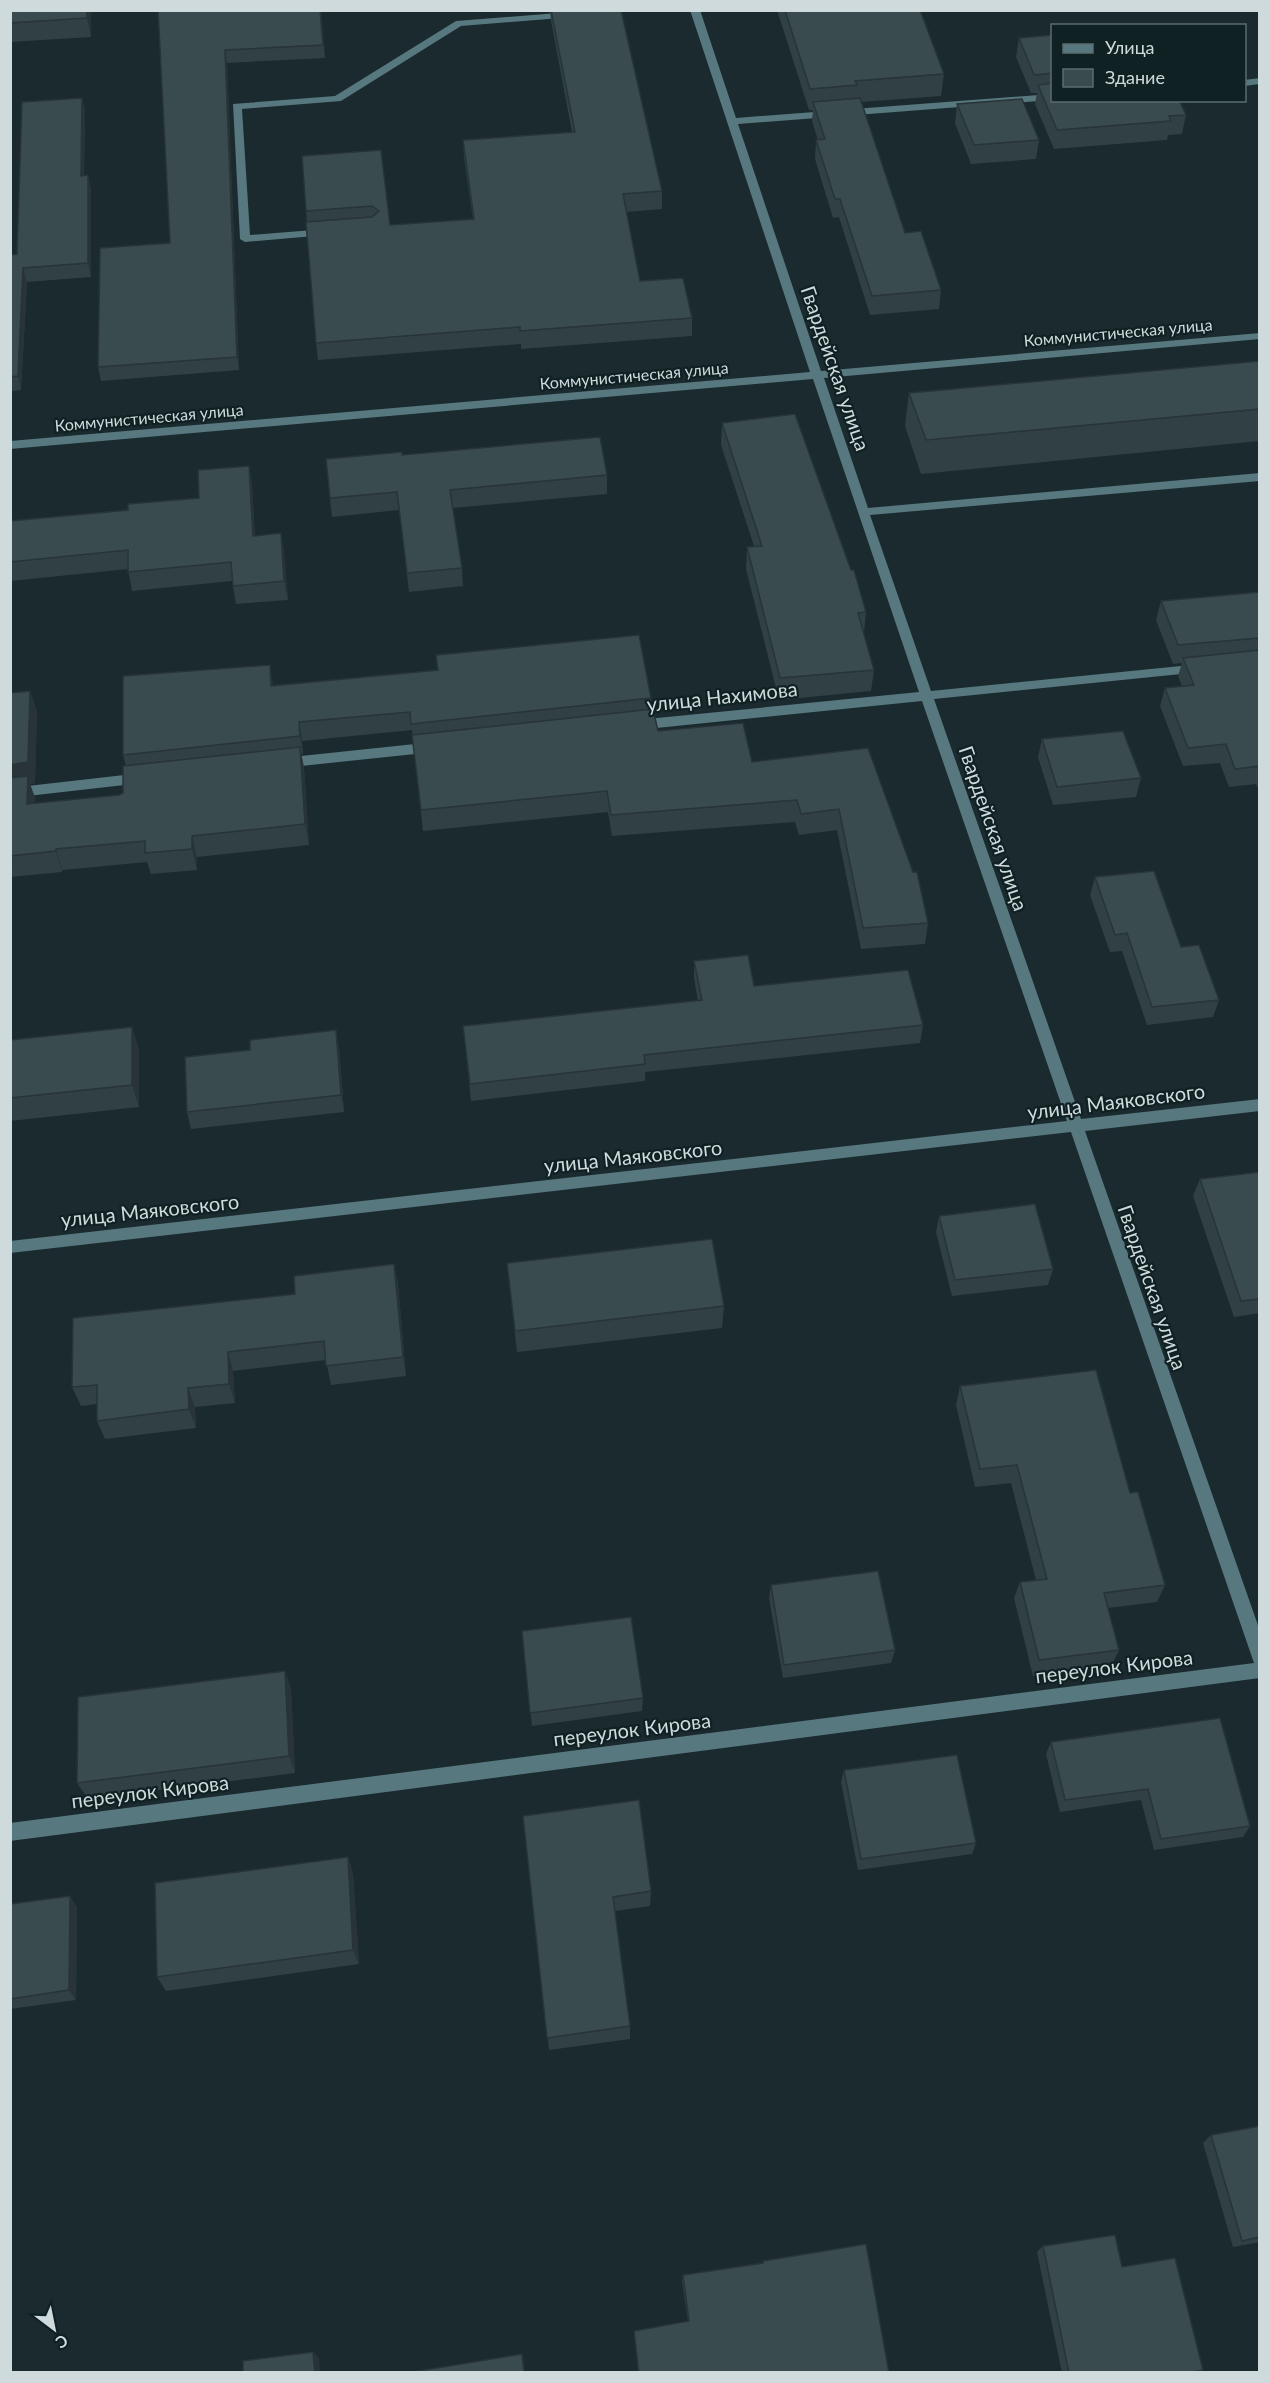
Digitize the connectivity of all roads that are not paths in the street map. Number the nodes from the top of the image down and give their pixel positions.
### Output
1 (695, 10) edge
2 (588, 13) edge
3 (1051, 97) edge
4 (732, 122) junction
5 (339, 231) edge
6 (1260, 336) edge
7 (816, 375) junction
8 (10, 445) edge
9 (1260, 477) edge
10 (863, 512) junction
11 (1212, 666) edge
12 (926, 694) junction
13 (629, 726) edge
14 (450, 745) edge
15 (272, 764) edge
16 (153, 777) edge
17 (10, 793) edge
18 (1260, 1105) edge
19 (1075, 1127) junction
20 (10, 1247) edge
21 (1260, 1657) edge
22 (1260, 1670) edge
23 (10, 1832) edge

1 - 4 street, Гвардейская улица
2 - 5 street
3 - 4 street
4 - 7 street, Гвардейская улица
6 - 7 street, Коммунистическая улица
7 - 8 street, Коммунистическая улица
7 - 10 street, Гвардейская улица
9 - 10 street
10 - 12 street, Гвардейская улица
11 - 12 street, улица Нахимова
12 - 13 street, улица Нахимова
12 - 19 street, Гвардейская улица
14 - 15 street
16 - 17 street
18 - 19 street, улица Маяковского
19 - 20 street, улица Маяковского
19 - 21 street, Гвардейская улица
22 - 23 street, переулок Кирова

